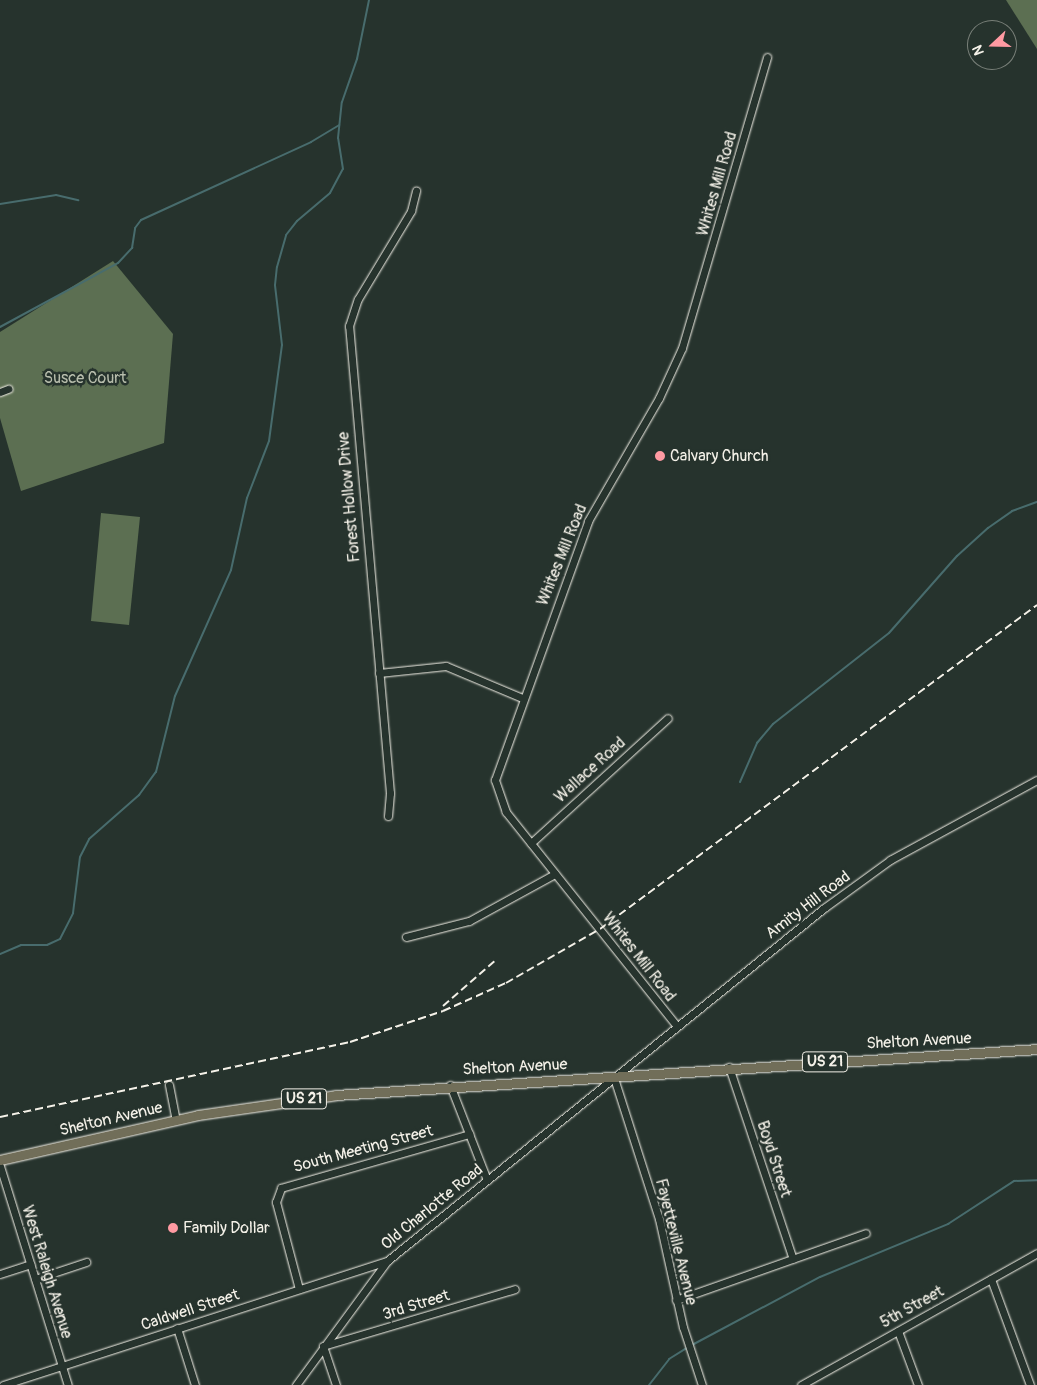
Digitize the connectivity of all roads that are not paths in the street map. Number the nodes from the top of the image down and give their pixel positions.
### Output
1 (767, 57) dead end
2 (416, 191) dead end
3 (8, 389) dead end
4 (0, 392) edge
5 (380, 672) junction
6 (522, 698) junction
7 (668, 718) dead end
8 (1037, 780) edge
9 (388, 816) dead end
10 (531, 843) junction
11 (555, 874) junction
12 (406, 937) dead end
13 (676, 1025) junction
14 (1037, 1049) edge
15 (729, 1067) junction
16 (614, 1078) junction
17 (169, 1085) dead end
18 (450, 1085) junction
19 (176, 1120) junction
20 (469, 1134) junction
21 (0, 1160) edge
22 (0, 1166) edge
23 (486, 1180) junction
24 (866, 1233) dead end
25 (1037, 1253) edge
26 (792, 1259) junction
27 (386, 1261) junction
28 (86, 1262) dead end
29 (30, 1264) junction
30 (0, 1274) edge
31 (35, 1278) junction
32 (991, 1279) junction
33 (299, 1289) junction
34 (516, 1289) dead end
35 (676, 1300) junction
36 (177, 1328) junction
37 (898, 1331) junction
38 (323, 1346) junction
39 (62, 1366) junction
40 (804, 1384) edge
41 (2, 1385) edge
42 (68, 1385) edge
43 (195, 1385) edge
44 (296, 1385) edge
45 (336, 1385) edge
46 (702, 1385) edge
47 (918, 1385) edge
48 (1030, 1385) edge

1 - 6 street, Whites Mill Road
2 - 5 street, Forest Hollow Drive
3 - 4 street
5 - 6 street
5 - 9 street, Forest Hollow Drive
6 - 10 street, Whites Mill Road
7 - 10 street, Wallace Road
8 - 13 street, Amity Hill Road
10 - 11 street, Whites Mill Road
11 - 12 street
11 - 13 street, Whites Mill Road
13 - 16 street, Amity Hill Road
14 - 15 main road, Shelton Avenue / US 21
15 - 16 main road, Shelton Avenue / US 21
15 - 26 street, Boyd Street
16 - 18 main road, Shelton Avenue / US 21
16 - 23 street, Old Charlotte Road
16 - 35 street, Fayetteville Avenue
17 - 19 street
18 - 19 main road, Shelton Avenue / US 21
18 - 20 street
19 - 21 main road, Shelton Avenue / US 21
20 - 23 street
20 - 33 street, South Meeting Street
22 - 29 street, West Raleigh Avenue
23 - 27 street, Old Charlotte Road
24 - 26 street
25 - 32 street, 5th Street
26 - 35 street
27 - 33 street, Caldwell Street
27 - 38 street, Old Charlotte Road
28 - 31 street
29 - 30 street
29 - 31 street, West Raleigh Avenue
31 - 39 street, West Raleigh Avenue
32 - 37 street, 5th Street
32 - 48 street
33 - 36 street, Caldwell Street
34 - 38 street, 3rd Street
35 - 46 street, Fayetteville Avenue
36 - 39 street, Caldwell Street
36 - 43 street
37 - 40 street, 5th Street
37 - 47 street
38 - 44 street, Old Charlotte Road
38 - 45 street
39 - 41 street, Caldwell Street
39 - 42 street, West Raleigh Avenue

